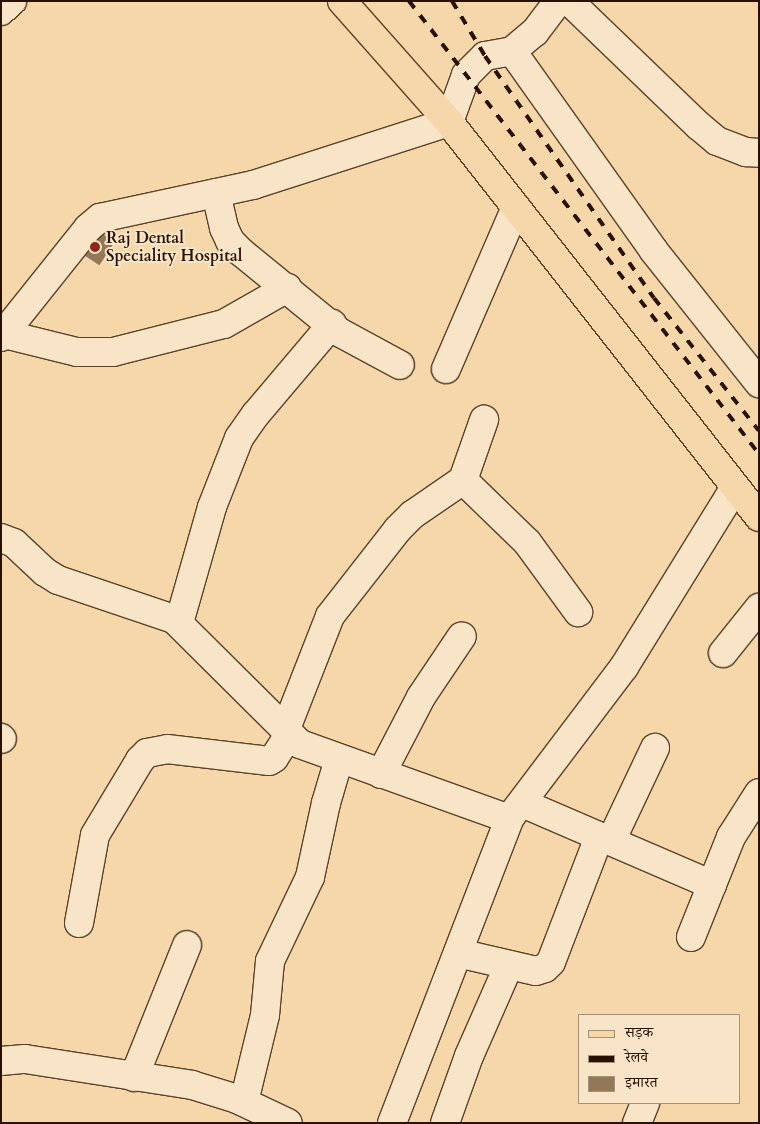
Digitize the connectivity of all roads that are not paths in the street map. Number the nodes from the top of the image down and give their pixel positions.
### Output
1 (12, 1) edge
2 (342, 1) edge
3 (558, 1) edge
4 (569, 1) edge
5 (1, 11) edge
6 (512, 51) junction
7 (449, 122) junction
8 (759, 153) edge
9 (216, 193) junction
10 (516, 207) junction
11 (286, 288) junction
12 (332, 324) junction
13 (2, 336) edge
14 (400, 365) dead end
15 (446, 369) dead end
16 (759, 383) edge
17 (484, 420) dead end
18 (463, 480) junction
19 (736, 487) junction
20 (759, 517) edge
21 (1, 538) edge
22 (759, 608) edge
23 (578, 612) dead end
24 (179, 624) junction
25 (462, 636) dead end
26 (723, 653) dead end
27 (287, 733) junction
28 (655, 748) dead end
29 (339, 759) junction
30 (381, 774) junction
31 (759, 793) edge
32 (516, 811) junction
33 (605, 839) junction
34 (712, 885) junction
35 (79, 923) dead end
36 (691, 937) dead end
37 (187, 945) dead end
38 (458, 953) junction
39 (509, 965) junction
40 (1, 1061) edge
41 (134, 1077) junction
42 (244, 1102) junction
43 (645, 1104) edge
44 (288, 1123) edge
45 (392, 1123) edge
46 (445, 1123) edge
47 (637, 1123) edge

1 - 5 street
2 - 7 main road
3 - 6 street
4 - 8 street
6 - 7 street
6 - 16 street
7 - 9 street
7 - 10 main road
9 - 11 street
9 - 13 street
10 - 15 street
10 - 19 main road
11 - 12 street
11 - 13 street
12 - 14 street
12 - 24 street
17 - 18 street
18 - 23 street
18 - 27 street
19 - 20 main road
19 - 32 street
21 - 24 street
22 - 26 street
24 - 27 street
25 - 30 street
27 - 29 street
27 - 35 street
28 - 33 street
29 - 30 street
29 - 42 street
30 - 32 street
31 - 34 street
32 - 33 street
32 - 38 street
33 - 34 street
33 - 39 street
34 - 36 street
37 - 41 street
38 - 39 street
38 - 45 street
39 - 46 street
40 - 41 street
41 - 42 street
42 - 44 street
43 - 47 street

